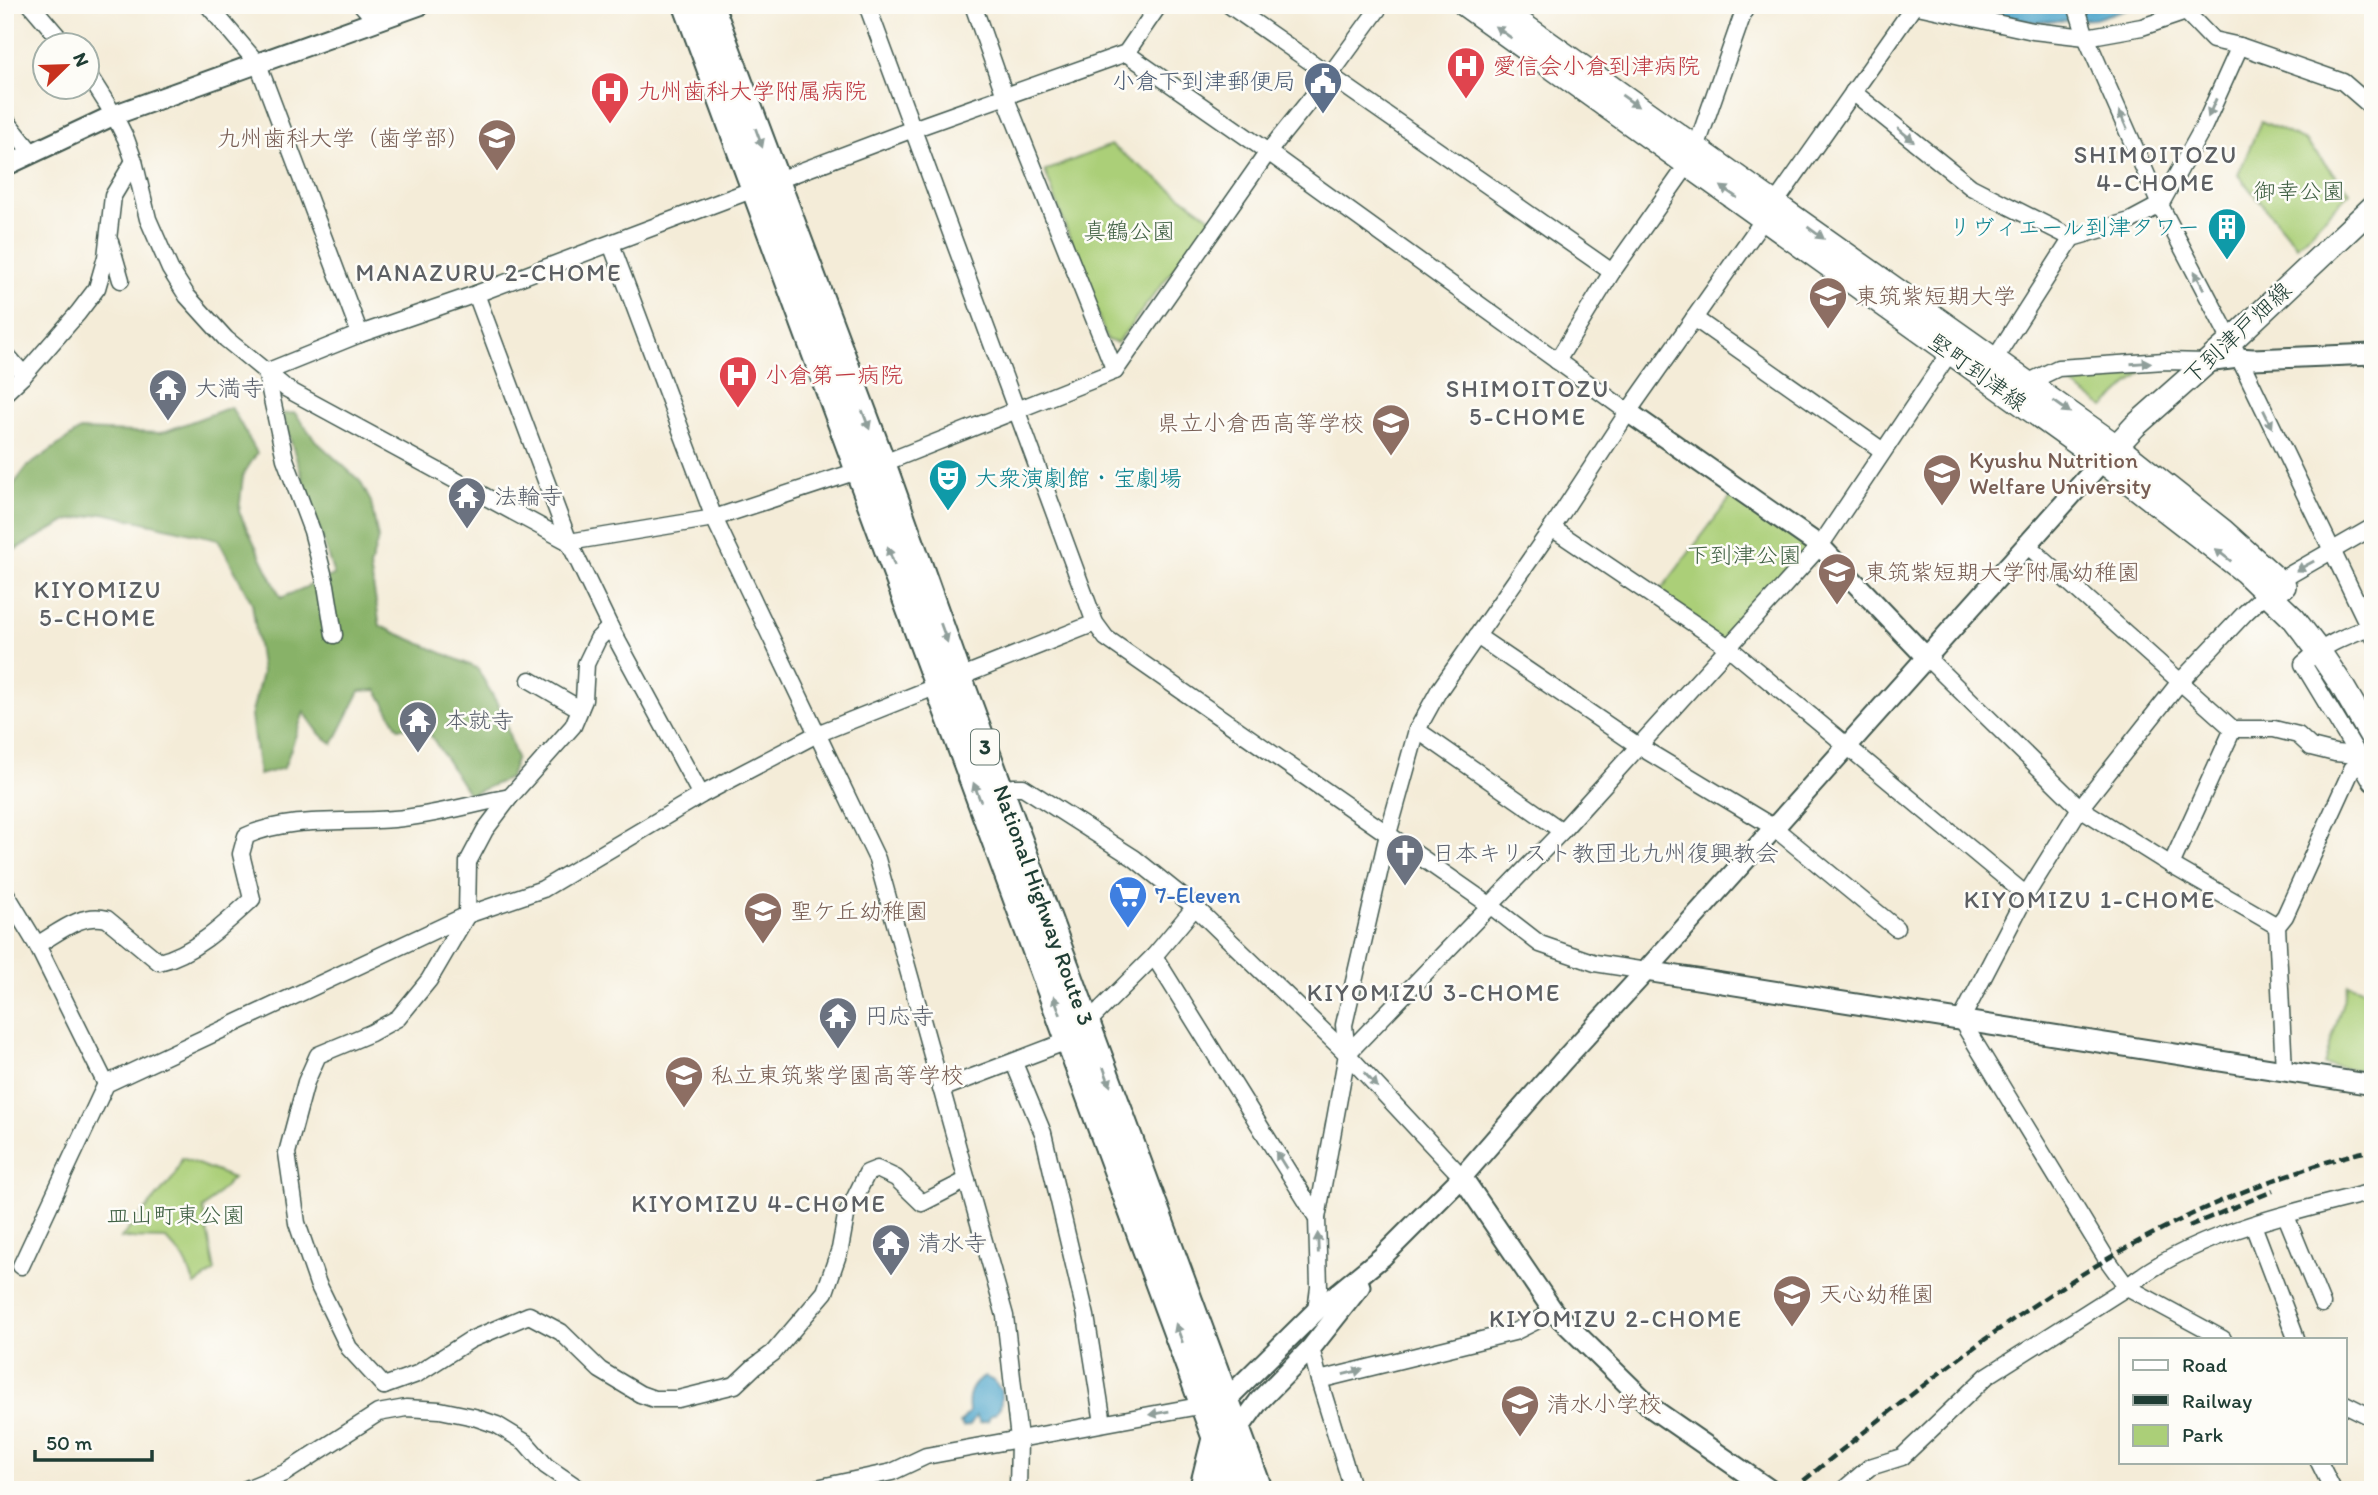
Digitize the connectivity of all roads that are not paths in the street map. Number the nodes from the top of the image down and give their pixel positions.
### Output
1 (32, 5) edge
2 (208, 5) edge
3 (362, 5) edge
4 (419, 5) edge
5 (687, 5) edge
6 (710, 5) edge
7 (867, 5) edge
8 (973, 5) edge
9 (1159, 5) edge
10 (1228, 5) edge
11 (1381, 5) edge
12 (1465, 5) edge
13 (1495, 5) edge
14 (1913, 5) edge
15 (2076, 5) edge
16 (1739, 8) edge
17 (2192, 9) edge
18 (376, 21) junction
19 (2084, 31) junction
20 (54, 32) edge
21 (2240, 46) junction
22 (1126, 53) junction
23 (258, 64) junction
24 (1330, 75) junction
25 (1853, 92) junction
26 (102, 96) edge
27 (1005, 96) junction
28 (2373, 108) edge
29 (114, 115) junction
30 (5, 119) edge
31 (913, 130) junction
32 (32, 152) junction
33 (1268, 152) junction
34 (1692, 156) junction
35 (135, 161) junction
36 (5, 166) edge
37 (766, 185) junction
38 (2160, 205) junction
39 (2373, 207) edge
40 (1770, 211) junction
41 (109, 238) junction
42 (2072, 238) junction
43 (611, 244) junction
44 (1612, 272) junction
45 (121, 280) dead end
46 (476, 294) junction
47 (1694, 318) junction
48 (360, 334) junction
49 (2235, 349) junction
50 (5, 352) edge
51 (1950, 352) junction
52 (2373, 354) edge
53 (1994, 360) junction
54 (1557, 361) junction
55 (2206, 362) junction
56 (1115, 371) junction
57 (266, 372) junction
58 (24, 375) junction
59 (2027, 383) junction
60 (5, 394) edge
61 (1015, 411) junction
62 (1628, 412) junction
63 (1883, 451) junction
64 (2109, 453) junction
65 (870, 466) junction
66 (714, 518) junction
67 (2373, 527) edge
68 (1552, 528) junction
69 (569, 542) junction
70 (2027, 545) junction
71 (1820, 546) junction
72 (2332, 551) junction
73 (2273, 586) junction
74 (1095, 623) junction
75 (610, 626) junction
76 (2371, 631) edge
77 (334, 635) dead end
78 (1477, 636) junction
79 (1727, 646) junction
80 (2325, 646) junction
81 (1926, 657) junction
82 (530, 680) dead end
83 (949, 681) junction
84 (2179, 683) junction
85 (2373, 708) edge
86 (580, 709) junction
87 (2233, 729) junction
88 (1417, 730) junction
89 (817, 734) junction
90 (1637, 745) junction
91 (1845, 746) junction
92 (2364, 752) edge
93 (2373, 781) edge
94 (1002, 792) junction
95 (701, 795) junction
96 (510, 797) junction
97 (2080, 808) junction
98 (1773, 827) junction
99 (1562, 831) junction
100 (1388, 834) junction
101 (2171, 865) junction
102 (5, 892) edge
103 (2026, 895) junction
104 (1491, 906) junction
105 (1195, 907) junction
106 (467, 915) junction
107 (2277, 926) junction
108 (1896, 928) dead end
109 (37, 945) junction
110 (1154, 956) junction
111 (1646, 971) junction
112 (1961, 1020) junction
113 (1079, 1032) junction
114 (1347, 1054) junction
115 (1014, 1063) junction
116 (2284, 1072) junction
117 (106, 1084) junction
118 (2373, 1085) edge
119 (941, 1089) junction
120 (1462, 1177) junction
121 (967, 1180) junction
122 (2373, 1192) edge
123 (2286, 1216) junction
124 (1317, 1218) junction
125 (2253, 1225) junction
126 (1382, 1257) junction
127 (21, 1266) dead end
128 (2127, 1287) junction
129 (2322, 1304) dead end
130 (1316, 1311) junction
131 (1555, 1312) junction
132 (1326, 1329) junction
133 (2221, 1338) edge
134 (2296, 1338) edge
135 (1311, 1348) junction
136 (1250, 1375) junction
137 (1320, 1380) junction
138 (384, 1386) junction
139 (1210, 1388) junction
140 (2346, 1405) edge
141 (378, 1413) junction
142 (2373, 1419) edge
143 (1103, 1423) junction
144 (1225, 1430) junction
145 (1019, 1439) junction
146 (1224, 1459) junction
147 (2320, 1464) edge
148 (892, 1472) junction
149 (249, 1486) edge
150 (581, 1490) edge
151 (807, 1490) edge
152 (890, 1490) edge
153 (1018, 1490) edge
154 (1199, 1490) edge
155 (1217, 1490) edge
156 (1236, 1490) edge
157 (1259, 1490) edge
158 (1353, 1490) edge
159 (1770, 1490) edge
160 (1843, 1490) edge
161 (2333, 1490) edge

1 - 20 street
2 - 23 street
3 - 18 street
4 - 18 street
5 - 37 highway, National Highway Route 3 / 3
6 -> 37 highway, National Highway Route 3 / 3
7 - 31 street
8 - 27 street
9 - 22 street
10 - 24 street
11 - 24 street
34 -> 12 main road, 堅町到津線
13 -> 34 main road, 堅町到津線
14 - 19 street
14 - 25 street
15 - 19 street
16 - 34 street
17 - 19 street
17 - 21 street
18 - 23 street
38 -> 19 street
21 - 28 street
21 -> 38 street
22 - 27 street
22 - 33 street
23 - 29 street
23 - 48 street
24 - 33 street
24 - 44 street
25 - 40 street
25 -> 42 street
26 - 29 street
27 - 31 street
27 - 56 street
29 - 32 street
29 - 35 street
30 - 32 street
31 - 37 street
31 - 61 street
32 - 36 street
33 - 54 street
33 - 56 street
34 - 40 main road, 堅町到津線
34 - 44 street
35 - 41 street
35 - 57 street
37 - 43 street
37 - 65 highway, National Highway Route 3 / 3
38 - 42 street
49 -> 38 street
39 - 49 main road, 下到津戸畑線
40 - 47 street
40 - 51 main road, 堅町到津線
40 -> 53 main road, 堅町到津線
41 - 45 street
41 - 58 street
42 - 53 street
43 - 46 street
43 - 66 street
44 - 54 street
46 - 48 street
46 - 69 street
47 - 62 street
47 - 63 street
48 - 57 street
49 - 52 street
49 - 55 main road, 下到津戸畑線
49 -> 72 street
50 - 58 street
51 - 63 street
51 - 64 main road, 堅町到津線
53 - 59 main road, 堅町到津線
54 - 62 street
59 -> 55 street
55 - 64 main road, 下到津戸畑線
56 - 61 street
57 - 69 street
57 - 77 street
58 - 60 street
59 -> 64 main road, 堅町到津線
61 - 65 street
61 - 74 street
62 - 68 street
62 - 71 street
63 - 71 street
64 - 70 street
64 - 73 main road, 堅町到津線
65 - 66 street
65 - 83 highway, National Highway Route 3 / 3
66 - 69 street
66 - 89 street
67 - 72 street
68 - 78 street
68 - 79 street
69 - 75 street
70 - 81 street
70 - 84 street
71 - 79 street
71 - 81 street
72 -> 73 street
72 - 76 street
73 - 80 main road, 堅町到津線
73 - 84 street
74 - 83 street
74 - 100 street
75 - 86 street
75 - 95 street
76 - 80 street
78 - 88 street
78 - 90 street
79 - 90 street
79 - 91 street
80 - 85 main road, 堅町到津線
80 - 92 main road, 堅町到津線
81 - 91 street
81 - 97 street
82 - 86 street
83 - 89 street
83 - 94 highway, National Highway Route 3 / 3
113 -> 83 highway, National Highway Route 3 / 3
84 - 87 street
84 - 97 street
86 - 96 street
87 - 92 street
87 - 101 street
88 - 99 street
88 - 100 street
89 - 95 street
89 - 119 street
90 - 98 street
90 - 99 street
91 - 98 street
91 - 103 street
92 - 93 street
92 - 107 street
94 - 105 street
94 - 113 highway, National Highway Route 3 / 3
95 - 106 street
96 - 106 street
96 - 109 street
97 - 101 street
97 - 103 street
98 - 108 street
98 - 111 street
99 - 104 street
100 - 104 street
100 - 114 street
101 - 107 street
102 - 109 street
103 - 112 street
104 - 111 street
104 - 114 street
105 - 110 street
105 - 114 street
106 - 117 street
106 - 138 street
107 - 116 street
109 - 117 street
110 - 113 street
124 -> 110 street
111 - 112 street
111 - 120 street
112 - 116 street
112 - 128 street
113 - 115 street
113 - 139 highway, National Highway Route 3 / 3
114 -> 120 street
114 - 124 street
115 - 119 street
115 - 143 street
116 - 118 street
117 - 127 street
119 - 121 street
120 - 126 street
120 - 131 street
121 - 138 street
121 - 145 street
122 - 123 street
123 - 125 street
123 - 129 street
130 -> 124 street
125 - 128 street
125 - 134 street
126 - 130 street
126 - 132 street
128 - 133 street
128 - 160 street
130 - 136 street
137 -> 131 street
131 - 159 street
132 - 135 street
132 - 139 street
135 - 137 street
135 - 144 street
136 - 139 street
136 - 139 street
137 - 158 street
138 - 141 street
139 -> 143 street
139 - 144 highway, National Highway Route 3 / 3
140 - 142 street
141 - 149 street
141 - 150 street
143 - 145 street
144 - 146 highway, National Highway Route 3 / 3
144 - 154 street
144 - 157 highway, National Highway Route 3 / 3
145 - 148 street
145 - 153 street
146 - 155 street
146 - 156 highway, National Highway Route 3 / 3
147 - 161 street
148 - 151 street
148 - 152 street

